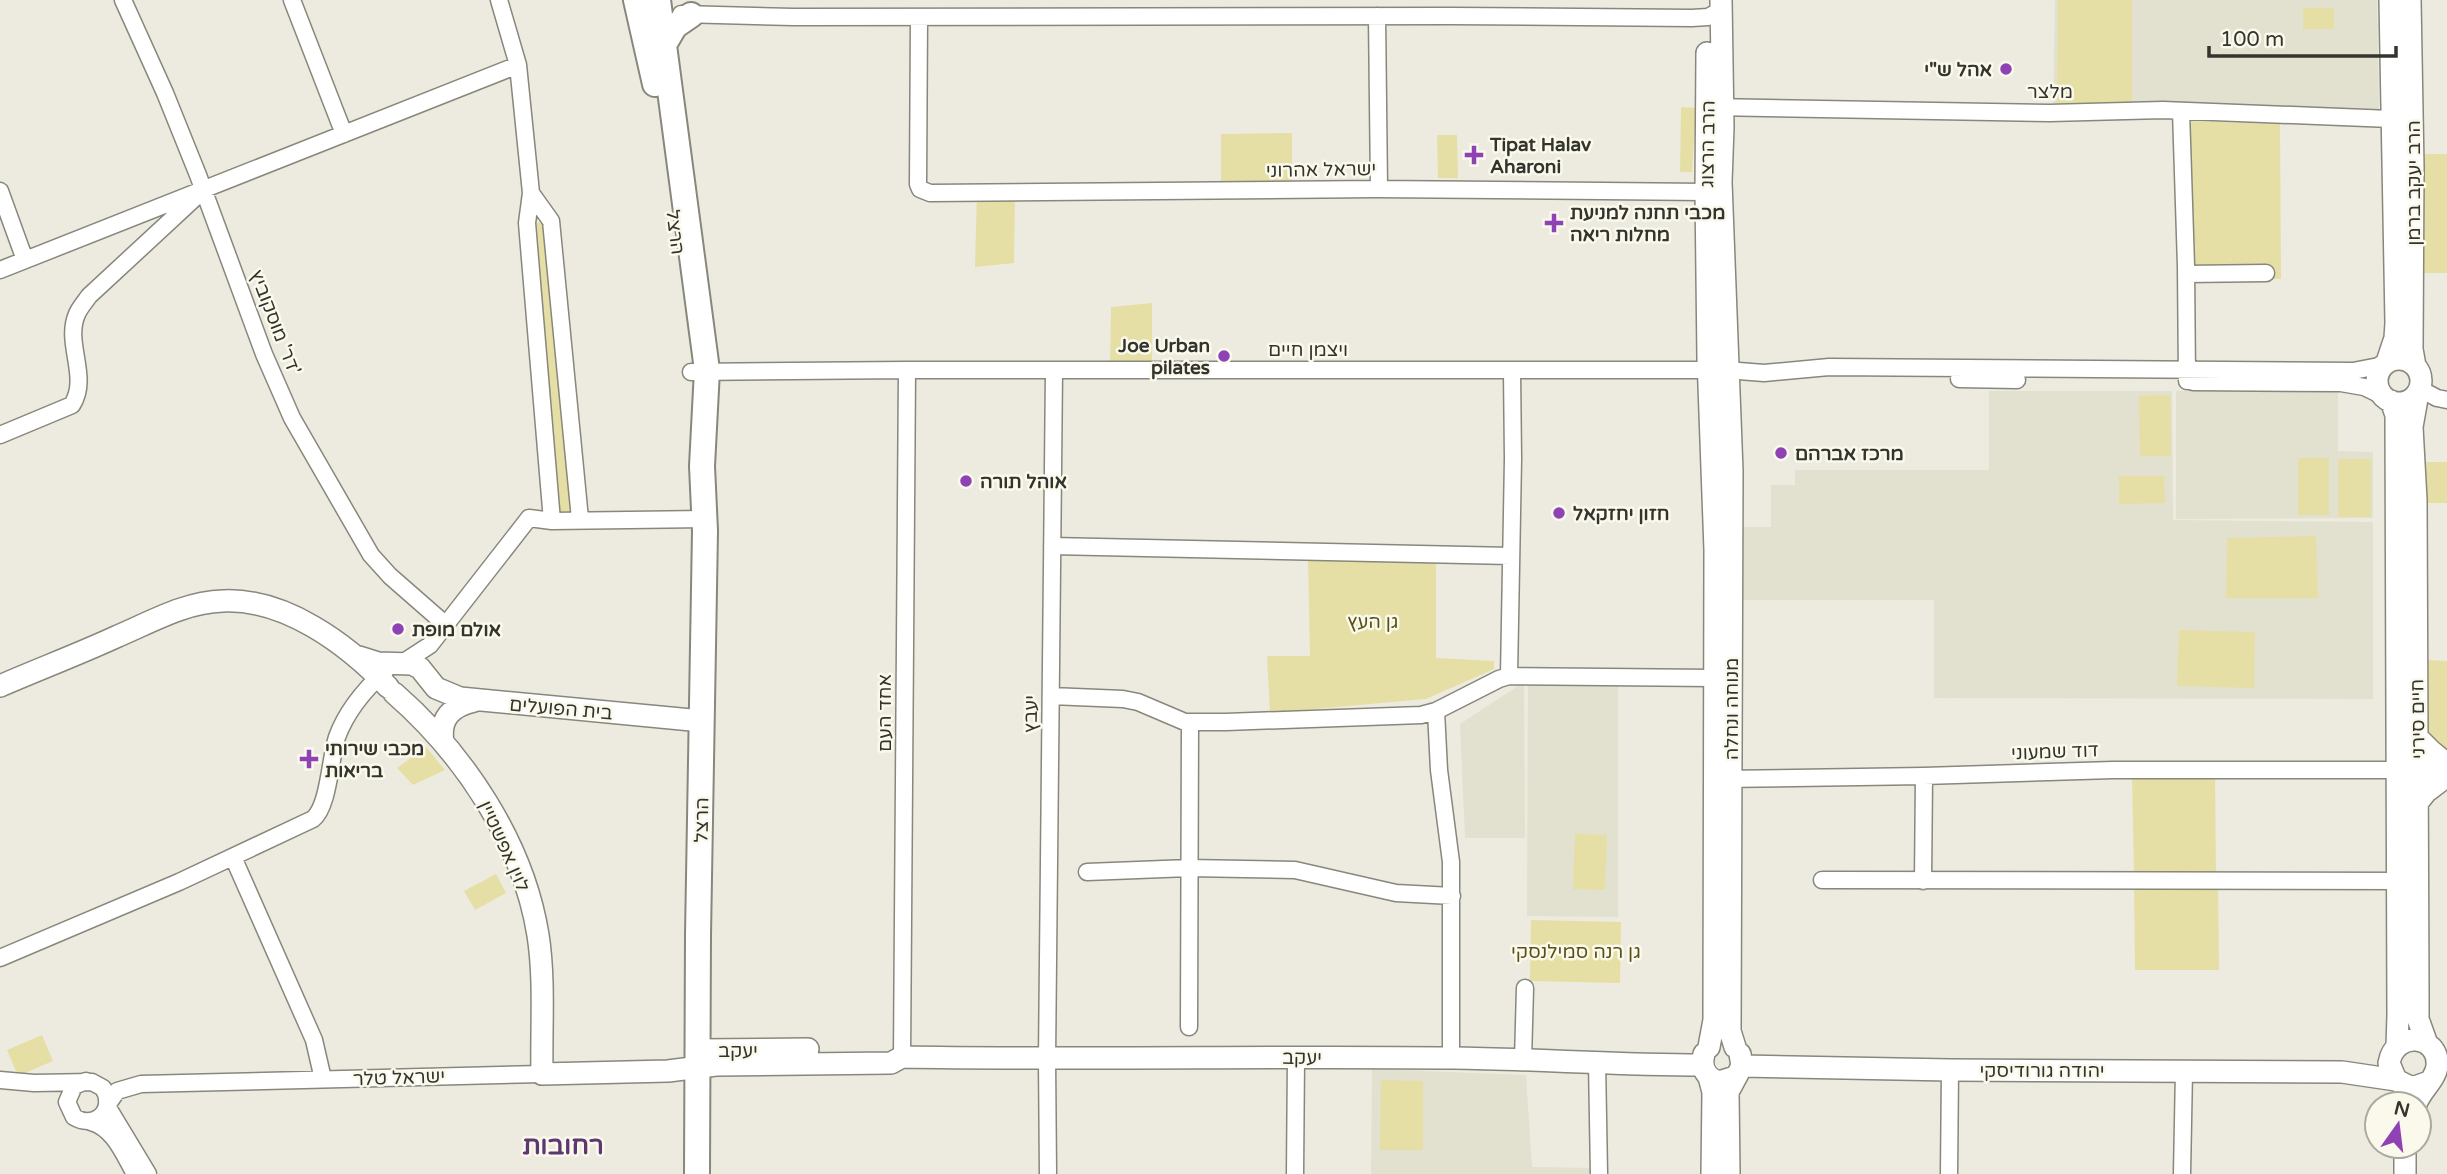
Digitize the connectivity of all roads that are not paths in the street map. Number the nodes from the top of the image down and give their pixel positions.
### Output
1 (123, 0) edge
2 (292, 0) edge
3 (499, 0) edge
4 (2390, 0) edge
5 (2410, 0) edge
6 (649, 3) edge
7 (1714, 7) edge
8 (1247, 8) edge
9 (1451, 8) edge
10 (691, 15) junction
11 (1377, 16) junction
12 (919, 17) junction
13 (665, 43) junction
14 (518, 65) junction
15 (1715, 107) junction
16 (2181, 111) junction
17 (2392, 118) junction
18 (344, 134) junction
19 (1713, 187) junction
20 (204, 189) junction
21 (1379, 189) junction
22 (0, 191) edge
23 (531, 193) junction
24 (25, 260) junction
25 (0, 270) edge
26 (2266, 273) dead end
27 (2186, 274) junction
28 (2386, 364) junction
29 (2415, 366) junction
30 (907, 370) junction
31 (1054, 370) junction
32 (699, 371) junction
33 (1512, 371) junction
34 (1721, 375) junction
35 (2187, 376) junction
36 (2419, 391) junction
37 (2387, 399) junction
38 (2447, 400) edge
39 (0, 435) edge
40 (580, 519) junction
41 (705, 519) junction
42 (552, 521) junction
43 (1052, 546) junction
44 (1511, 556) junction
45 (446, 625) junction
46 (430, 645) junction
47 (1722, 673) junction
48 (391, 675) junction
49 (426, 676) junction
50 (1509, 676) junction
51 (0, 686) edge
52 (1051, 696) junction
53 (477, 701) junction
54 (1436, 710) junction
55 (702, 721) junction
56 (1190, 722) junction
57 (2417, 737) junction
58 (443, 742) junction
59 (2447, 764) edge
60 (2407, 769) junction
61 (2447, 770) edge
62 (1924, 776) junction
63 (2447, 776) edge
64 (1723, 779) junction
65 (2418, 802) junction
66 (233, 857) junction
67 (1189, 868) junction
68 (1087, 872) dead end
69 (1822, 880) dead end
70 (1923, 881) junction
71 (2397, 881) junction
72 (2418, 881) junction
73 (1452, 896) junction
74 (0, 958) edge
75 (1525, 988) dead end
76 (1189, 1027) dead end
77 (2394, 1050) junction
78 (2436, 1050) edge
79 (902, 1057) junction
80 (1296, 1057) junction
81 (698, 1058) junction
82 (1451, 1058) junction
83 (1047, 1059) junction
84 (1523, 1060) junction
85 (1597, 1062) junction
86 (1707, 1063) junction
87 (1737, 1063) junction
88 (1950, 1070) junction
89 (2184, 1070) junction
90 (2342, 1072) junction
91 (542, 1074) junction
92 (2436, 1078) edge
93 (323, 1079) junction
94 (0, 1080) edge
95 (86, 1081) junction
96 (34, 1083) junction
97 (2400, 1090) edge
98 (2423, 1090) edge
99 (107, 1105) junction
100 (68, 1107) junction
101 (91, 1122) junction
102 (135, 1174) edge
103 (148, 1174) edge
104 (697, 1174) edge
105 (1048, 1174) edge
106 (1295, 1174) edge
107 (1599, 1174) edge
108 (1712, 1174) edge
109 (1729, 1174) edge
110 (1948, 1174) edge
111 (2182, 1174) edge

1 - 20 street, דר' מוסקוביץ'
2 - 18 street
3 - 14 street
4 - 17 street, הרב יעקב ברמן
5 - 29 street, הרב יעקב ברמן
6 - 10 street
6 - 13 main road, הרצל
6 - 32 main road, הרצל
7 - 9 street
7 - 15 street, הרב הרצוג
8 - 11 street
8 - 12 street
9 - 11 street
10 - 12 street
10 - 13 main road
11 - 21 street
12 - 21 street, ישראל אהרוני
13 - 32 main road, הרצל
14 - 18 street
14 - 23 street
15 - 16 street, מלצר
15 - 19 street, הרב הרצוג
16 - 17 street, מלצר
16 - 27 street
17 - 28 street, הרב יעקב ברמן
18 - 20 street
19 - 21 street, ישראל אהרוני
19 - 34 street, הרב הרצוג
20 - 24 street
20 - 39 street
20 - 45 street, דר' מוסקוביץ'
22 - 24 street
23 - 40 street
23 - 42 street
24 - 25 street
26 - 27 street
27 - 35 street
28 - 29 street
28 - 35 street
28 - 37 street
29 - 36 street
30 - 31 street, ויצמן חיים
30 - 32 street, ויצמן חיים
30 - 79 street, אחד העם
31 - 33 street, ויצמן חיים
31 - 43 street, יעבץ
32 - 41 main road, הרצל
33 - 34 street, ויצמן חיים
33 - 44 street
34 - 35 street, ויצמן חיים
34 - 47 street, מנוחה ונחלה
35 - 37 street
36 - 37 street
36 - 38 street
36 - 57 street, חיים סירני
37 - 60 street, חיים סירני
40 - 41 street
40 - 42 street
41 - 55 main road, הרצל
42 - 45 street
43 - 44 street
43 - 52 street, יעבץ
44 - 50 street
45 - 46 street
46 - 48 street
46 - 49 street
47 - 50 street
47 - 64 street, מנוחה ונחלה
48 - 49 street, בית הפועלים
48 - 49 street
48 - 51 street
48 - 58 street, לוין אפשטיין
48 - 66 street
49 - 53 street, בית הפועלים
50 - 54 street
52 - 56 street
52 - 83 street, יעבץ
53 - 55 street, בית הפועלים
53 - 58 street
54 - 56 street
54 - 73 street
55 - 81 main road, הרצל
56 - 67 street
57 - 59 street
57 - 60 street, חיים סירני
58 - 91 street, לוין אפשטיין
60 - 61 street, דוד שמעוני
60 - 62 street, דוד שמעוני
60 - 65 street, חיים סירני
60 - 71 street, חיים סירני
62 - 64 street, דוד שמעוני
62 - 70 street
63 - 65 street
64 - 86 street, מנוחה ונחלה
64 - 87 street, מנוחה ונחלה
65 - 72 street, חיים סירני
66 - 74 street
66 - 93 street
67 - 68 street
67 - 73 street
67 - 76 street
69 - 70 street
70 - 71 street
71 - 72 street
71 - 77 street, חיים סירני
72 - 78 street, חיים סירני
73 - 82 street
75 - 84 street
77 - 78 street
77 - 90 street, יהודה גורודיסקי
77 - 97 street
78 - 92 street
79 - 81 street, יעקב
79 - 83 street, יעקב
80 - 82 street, יעקב
80 - 83 street, יעקב
80 - 106 street
81 - 91 street, ישראל טלר
81 - 104 main road, הרצל
82 - 84 street, יעקב
83 - 105 street, יעבץ
84 - 85 street, יעקב
85 - 86 street, יעקב
85 - 107 street
86 - 87 street
86 - 87 street
86 - 108 street, מנוחה ונחלה
87 - 88 street, יהודה גורודיסקי
87 - 109 street, מנוחה ונחלה
88 - 89 street, יהודה גורודיסקי
88 - 110 street
89 - 90 street, יהודה גורודיסקי
89 - 111 street
90 - 97 street, יהודה גורודיסקי
91 - 93 street, ישראל טלר
92 - 97 street
92 - 98 street
93 - 99 street, ישראל טלר
94 - 96 street
95 - 96 street
95 - 99 street
95 - 100 street
96 - 100 street
99 - 101 street
99 - 103 street
100 - 101 street
101 - 102 street

